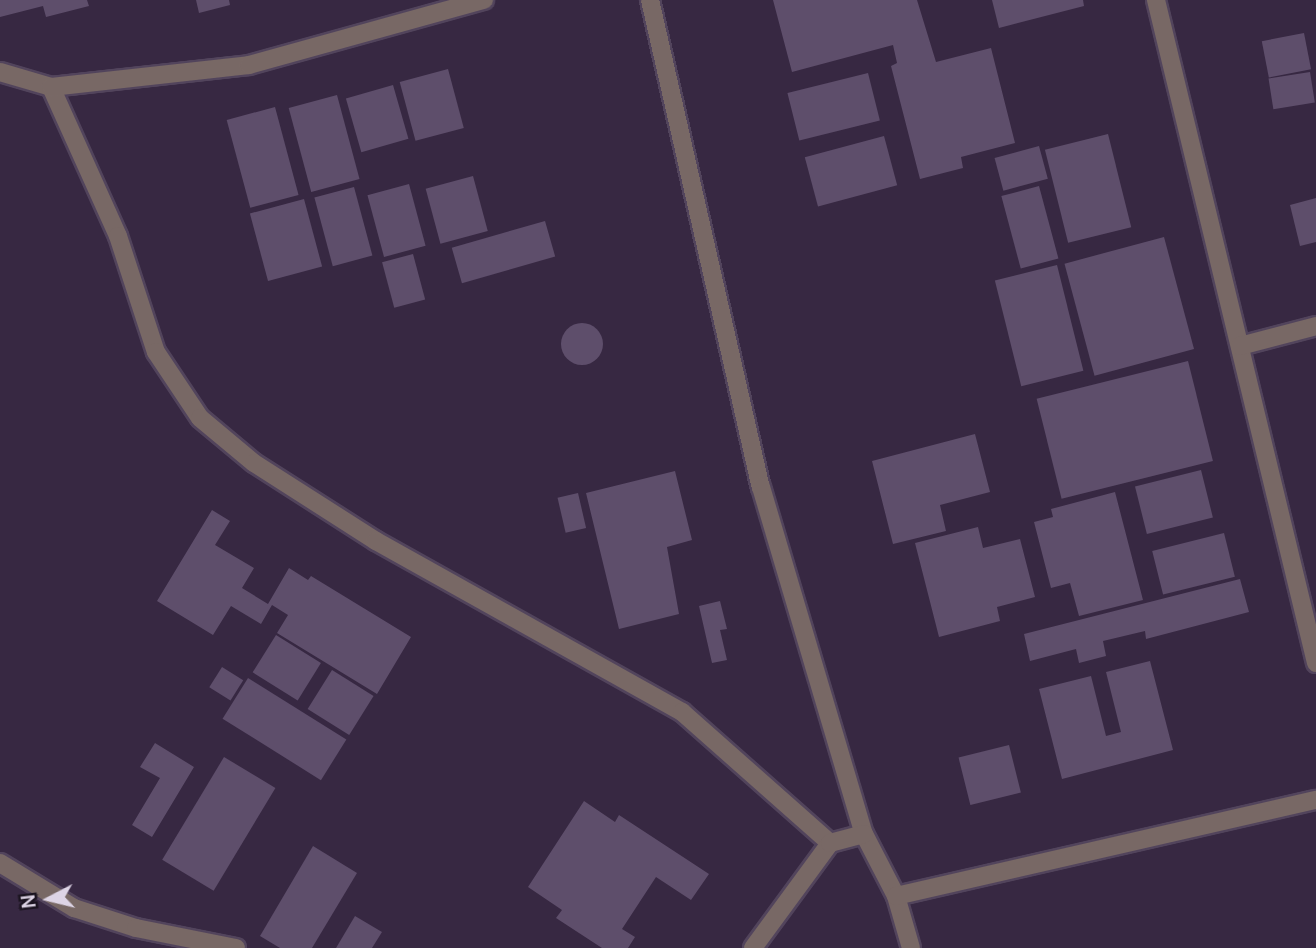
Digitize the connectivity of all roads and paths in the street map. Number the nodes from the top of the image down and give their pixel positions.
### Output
1 (484, 0) edge
2 (650, 0) edge
3 (1156, 0) edge
4 (0, 72) edge
5 (51, 87) junction
6 (1316, 326) edge
7 (1240, 346) junction
8 (1316, 663) edge
9 (1316, 800) edge
10 (864, 834) junction
11 (830, 842) junction
12 (0, 863) edge
13 (897, 896) junction
14 (236, 948) edge
15 (752, 948) edge
16 (911, 948) edge

1 - 5 street
2 - 10 street
3 - 7 street
4 - 5 street
5 - 11 street
6 - 7 street
7 - 8 street
9 - 13 street
10 - 11 street
10 - 13 street
11 - 15 street
12 - 14 street
13 - 16 street

